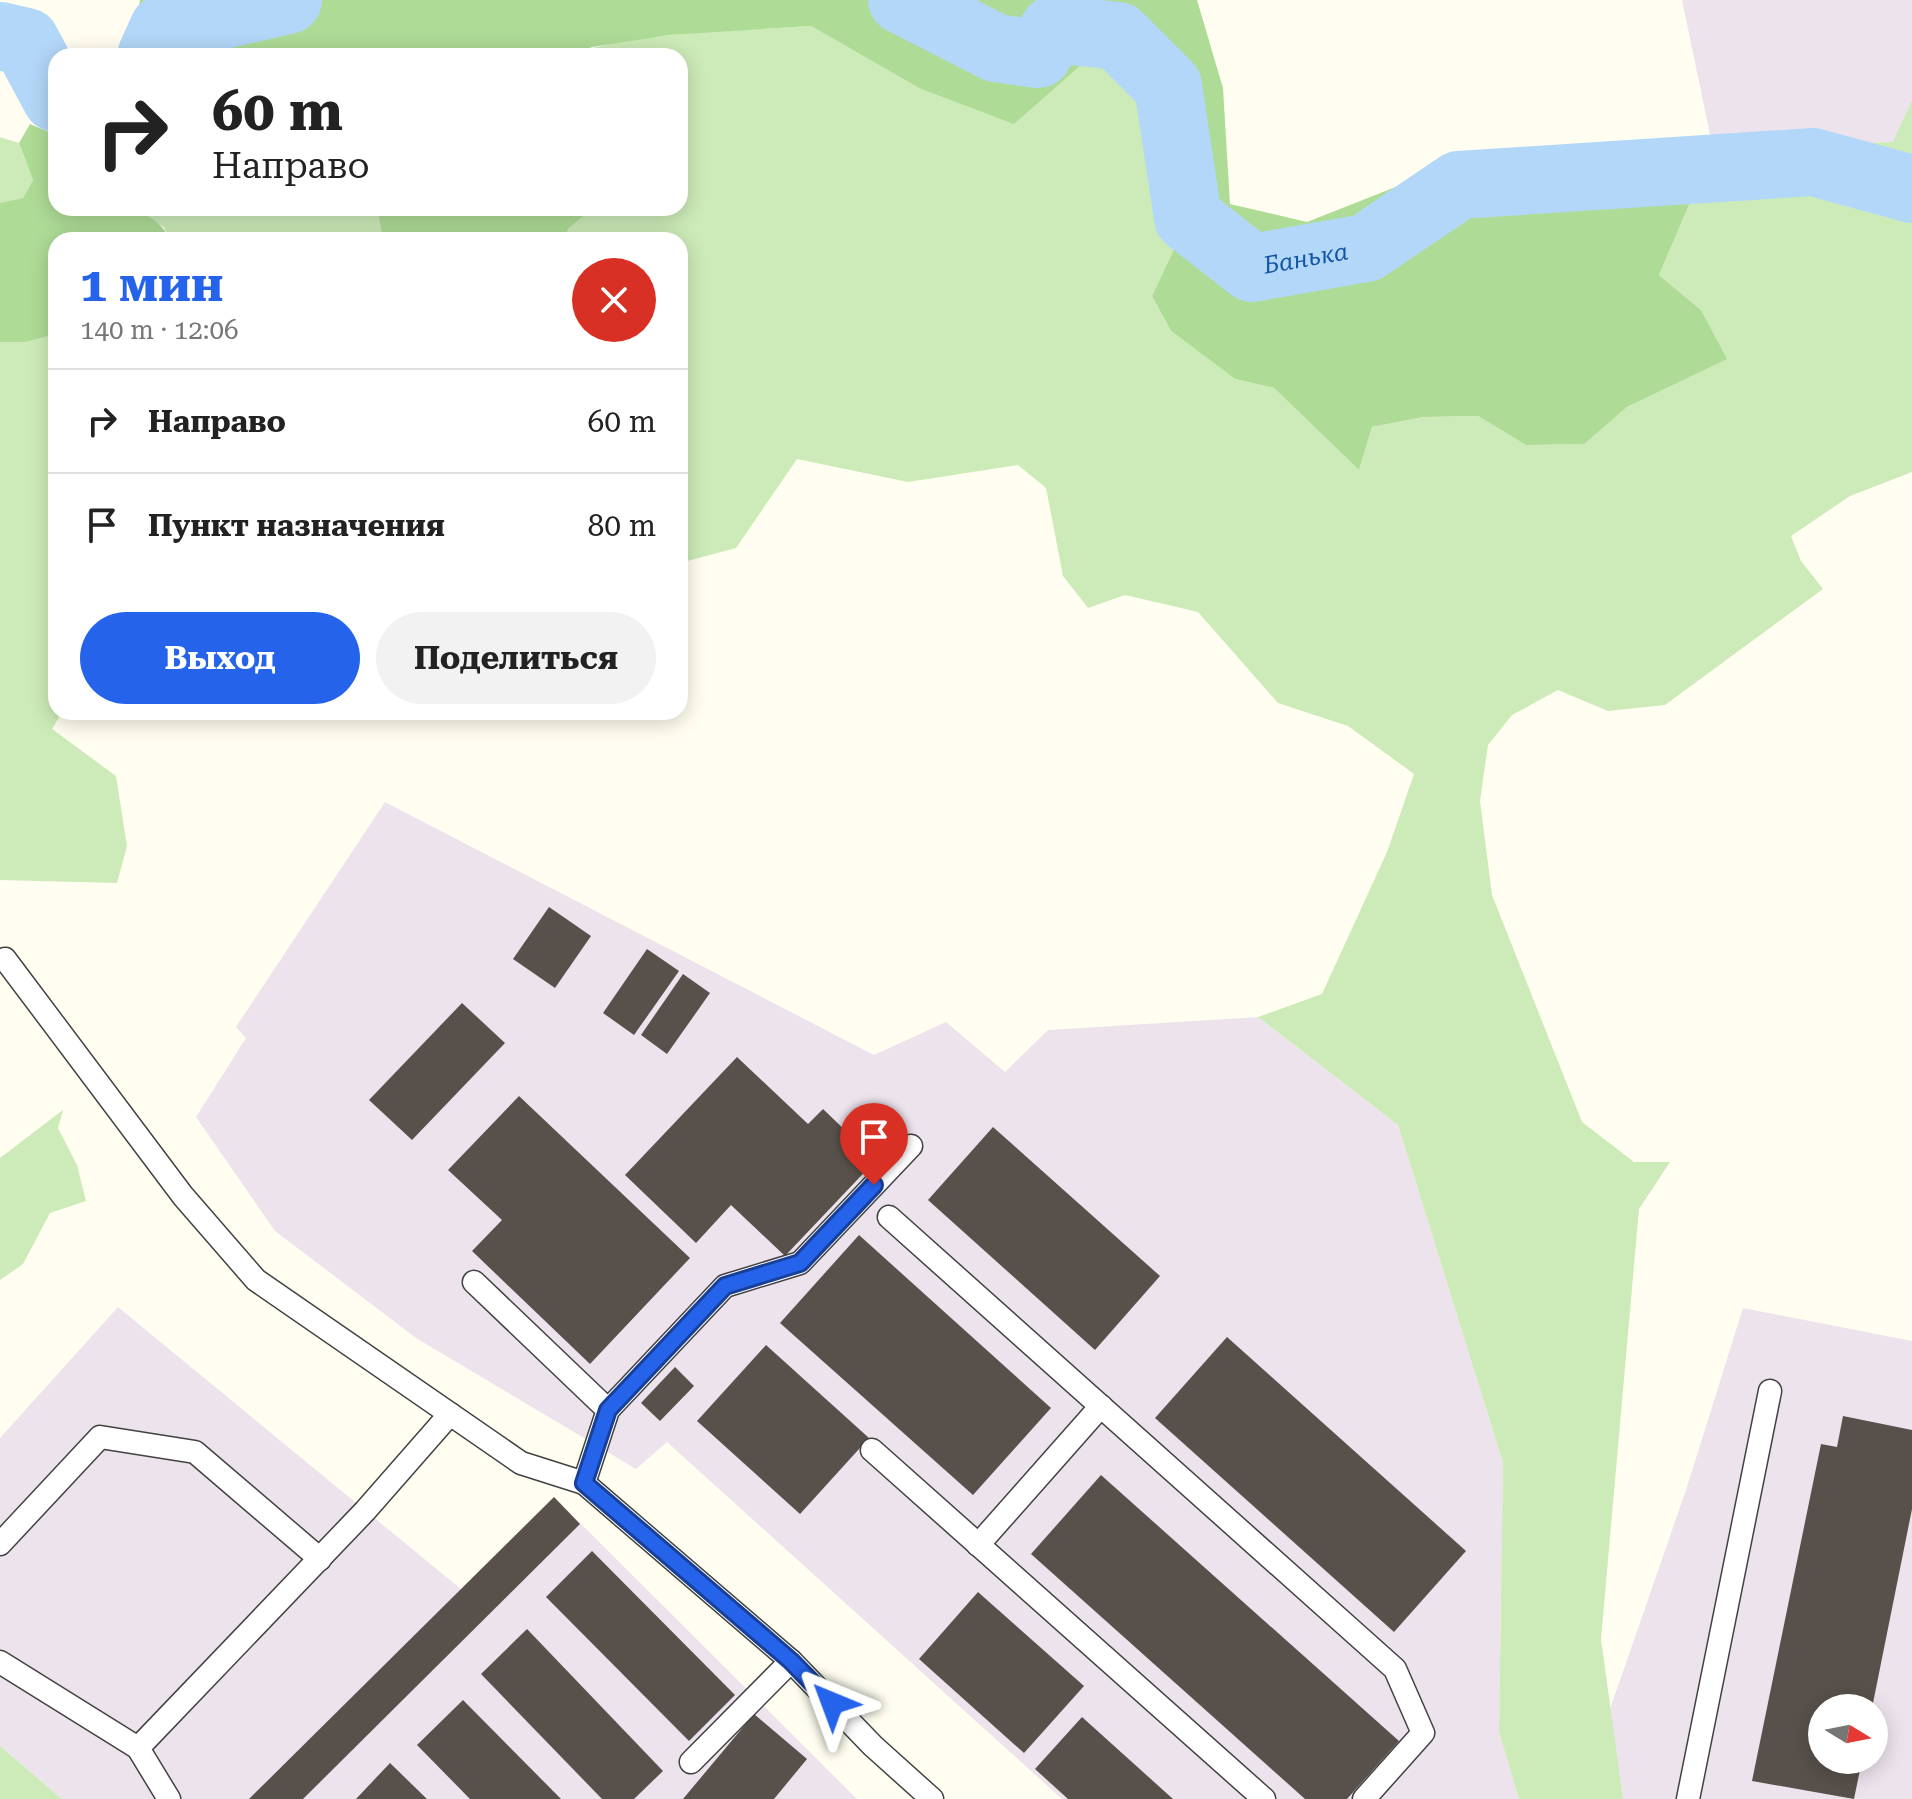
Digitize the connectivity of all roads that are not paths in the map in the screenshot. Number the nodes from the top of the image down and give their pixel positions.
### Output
1 (5, 959) dead end
2 (911, 1146) dead end
3 (889, 1217) dead end
4 (474, 1282) dead end
5 (1770, 1391) dead end
6 (1101, 1406) junction
7 (608, 1410) junction
8 (450, 1414) junction
9 (872, 1450) dead end
10 (584, 1483) junction
11 (0, 1544) edge
12 (978, 1545) junction
13 (320, 1559) junction
14 (791, 1661) junction
15 (0, 1662) edge
16 (138, 1748) junction
17 (691, 1762) dead end
18 (169, 1799) edge
19 (932, 1799) edge
20 (1264, 1799) edge
21 (1364, 1799) edge
22 (1688, 1799) edge

1 - 8 lane
2 - 7 lane
3 - 6 lane
4 - 7 lane
5 - 22 lane
6 - 12 lane
6 - 21 lane
7 - 10 lane
8 - 10 lane
8 - 13 lane
9 - 12 lane
10 - 14 lane
11 - 13 lane
12 - 20 lane
13 - 16 lane
14 - 17 lane
14 - 19 lane
15 - 16 lane
16 - 18 lane

